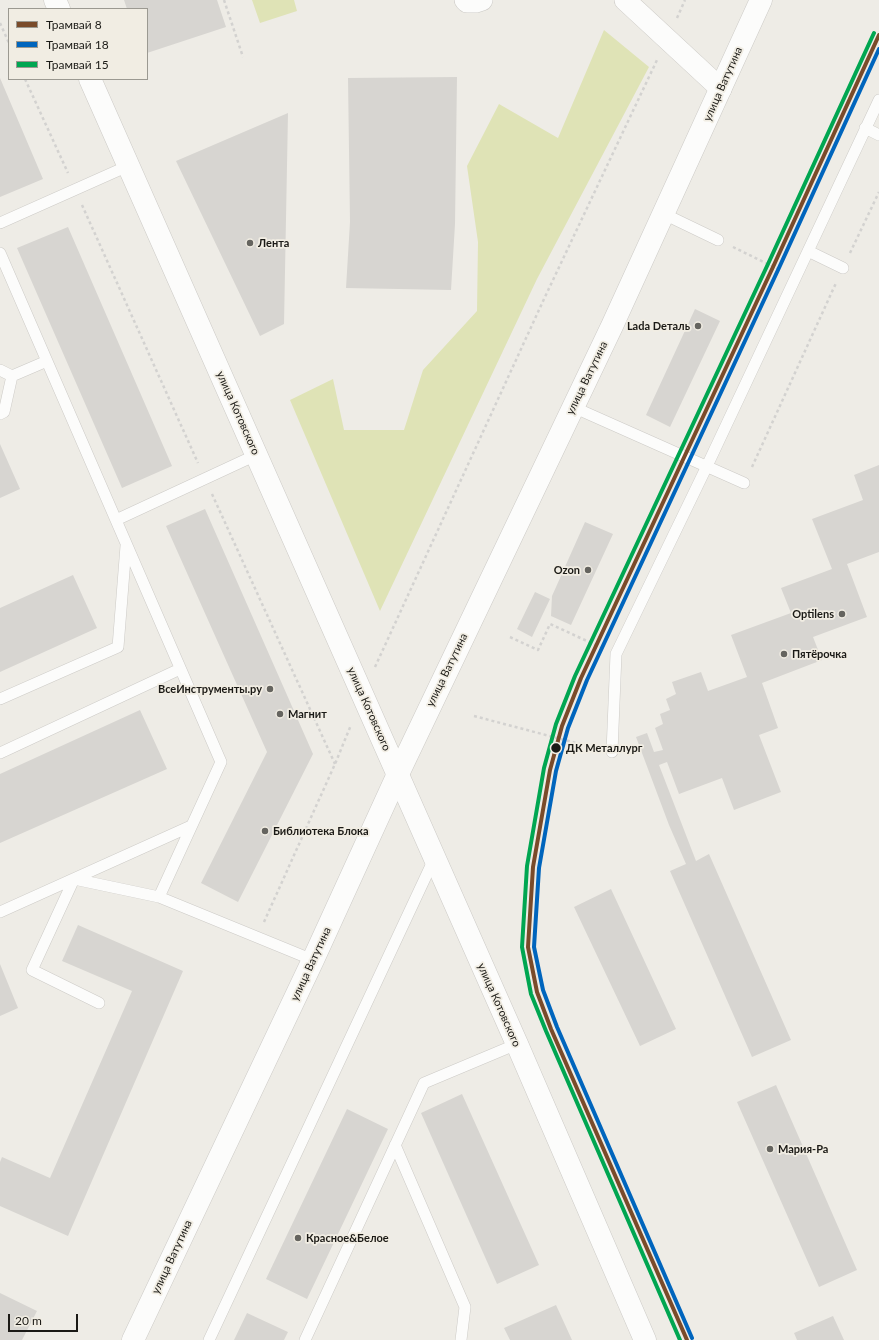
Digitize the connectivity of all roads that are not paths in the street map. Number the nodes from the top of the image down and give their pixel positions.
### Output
1 (465, 0) edge
2 (482, 0) edge
3 (625, 0) edge
4 (761, 0) edge
5 (90, 80) edge
6 (721, 89) junction
7 (879, 100) edge
8 (866, 128) junction
9 (879, 135) edge
10 (128, 166) junction
11 (664, 214) junction
12 (0, 223) edge
13 (718, 240) road end
14 (808, 251) junction
15 (0, 254) edge
16 (843, 268) road end
17 (46, 361) junction
18 (0, 370) edge
19 (12, 376) junction
20 (573, 407) junction
21 (0, 414) edge
22 (256, 455) junction
23 (707, 466) junction
24 (744, 483) road end
25 (116, 520) junction
26 (126, 544) junction
27 (180, 668) junction
28 (0, 699) edge
29 (612, 752) road end
30 (0, 753) edge
31 (398, 774) junction
32 (191, 826) junction
33 (435, 859) junction
34 (74, 879) junction
35 (159, 897) junction
36 (0, 912) edge
37 (313, 960) junction
38 (99, 1003) dead end
39 (517, 1044) junction
40 (395, 1145) junction
41 (133, 1340) edge
42 (209, 1340) edge
43 (305, 1340) edge
44 (461, 1340) edge
45 (645, 1340) edge

1 - 2 street
3 - 6 street
4 - 6 main road, улица Ватутина
5 - 10 main road, улица Котовского
6 - 11 main road, улица Ватутина
7 - 8 lane
8 - 9 lane
8 - 14 lane
10 - 12 lane
10 - 22 main road, улица Котовского
11 - 13 lane
11 - 20 main road, улица Ватутина
14 - 16 lane
14 - 23 lane
15 - 17 lane
17 - 19 lane
17 - 25 lane
18 - 19 lane
19 - 21 lane
20 - 23 lane
20 - 31 main road, улица Ватутина
22 - 25 lane
22 - 31 main road, улица Котовского
23 - 24 lane
23 - 29 lane
25 - 26 lane
26 - 27 lane
26 - 28 lane
27 - 30 lane
27 - 32 lane
31 - 33 main road, улица Котовского
31 - 37 main road, улица Ватутина
32 - 34 lane
32 - 35 lane
33 - 39 main road, улица Котовского
33 - 42 lane
34 - 35 lane
34 - 36 lane
34 - 38 lane
35 - 37 lane
37 - 41 main road, улица Ватутина
39 - 40 lane
39 - 45 main road, улица Котовского
40 - 43 lane
40 - 44 lane

